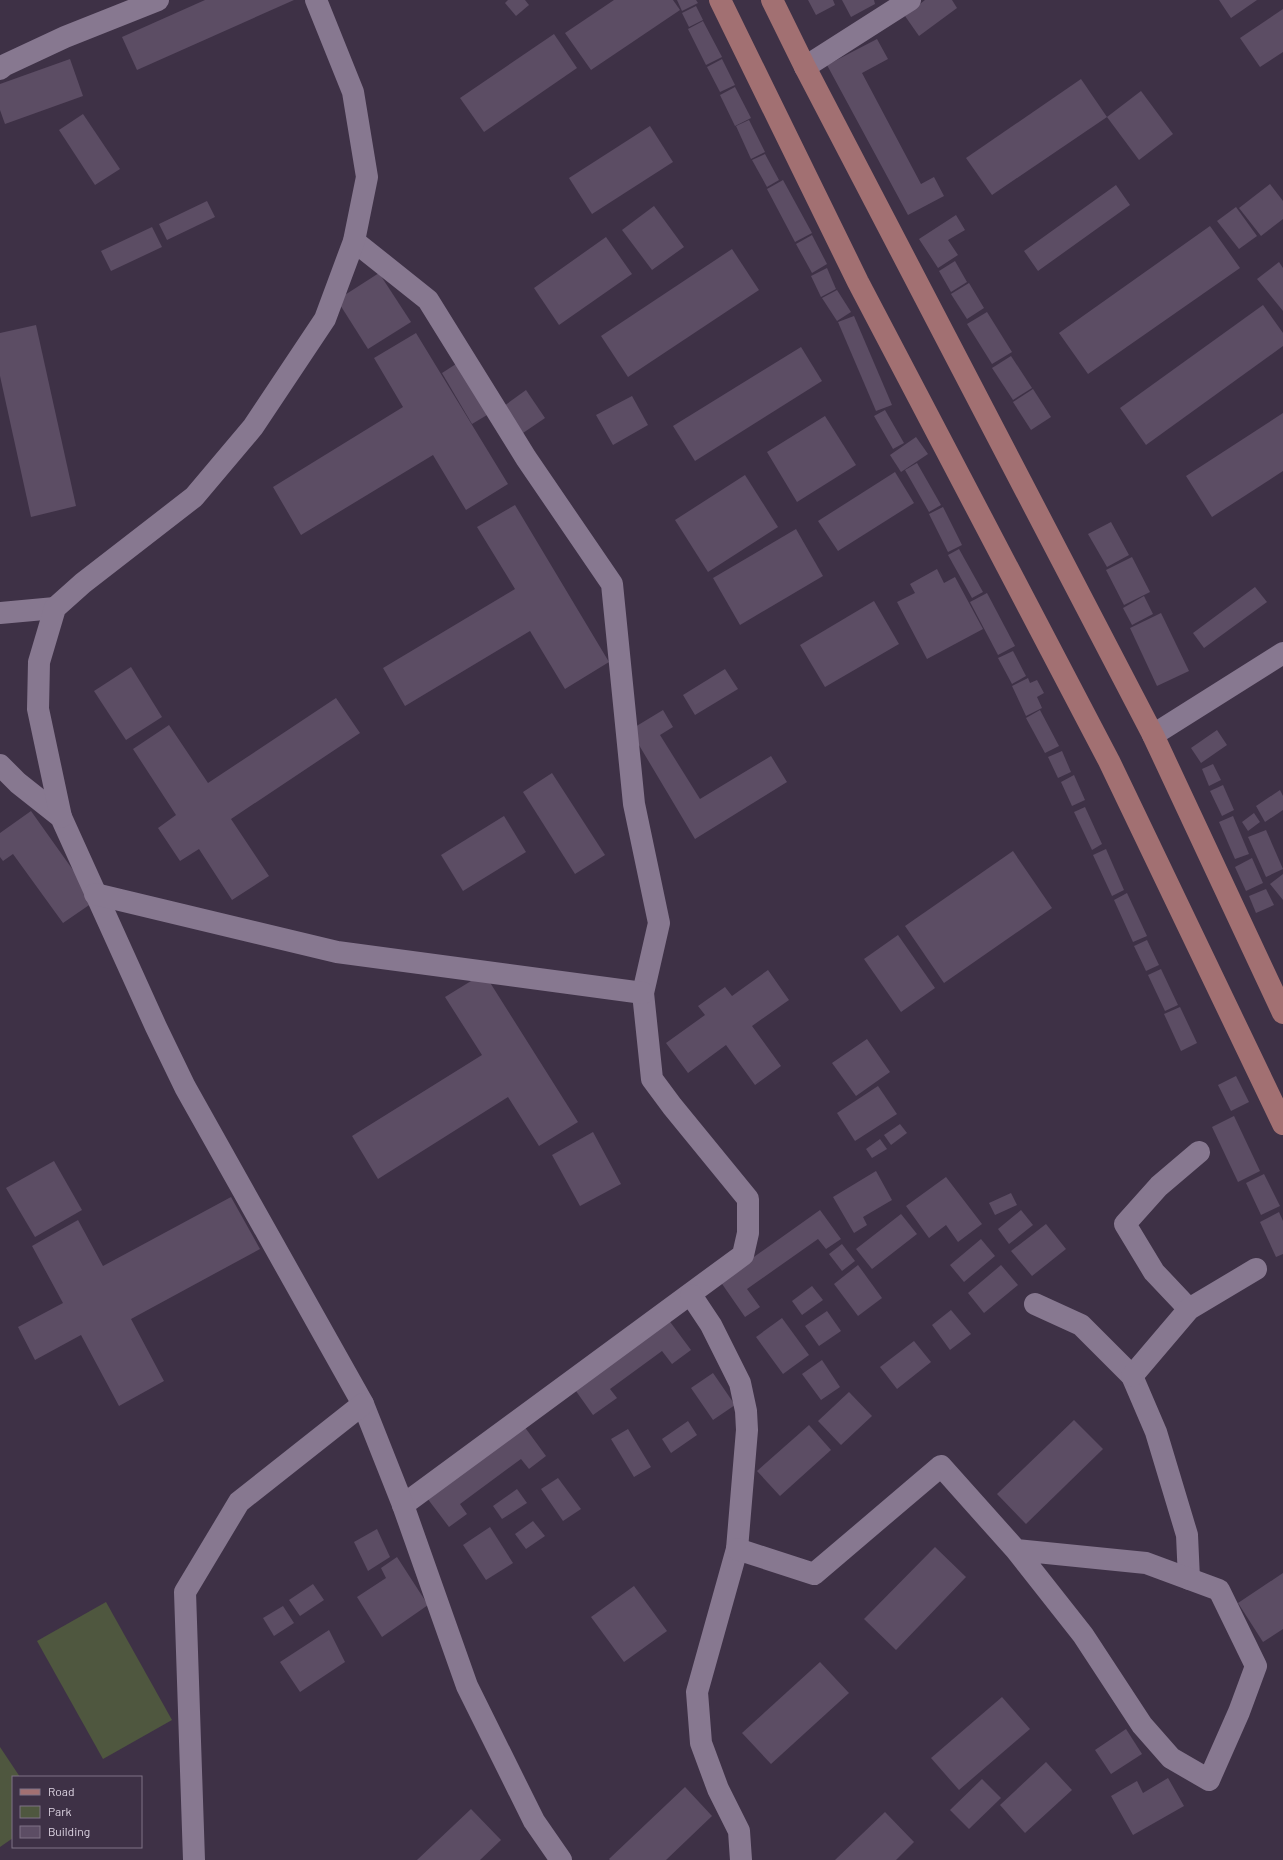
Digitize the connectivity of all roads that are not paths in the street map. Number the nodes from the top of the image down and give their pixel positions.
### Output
1 (158, 0) edge
2 (316, 0) edge
3 (720, 0) edge
4 (772, 0) edge
5 (910, 0) edge
6 (805, 67) junction
7 (0, 69) edge
8 (354, 241) junction
9 (55, 608) junction
10 (0, 613) edge
11 (1283, 653) edge
12 (1153, 735) junction
13 (0, 765) edge
14 (61, 817) junction
15 (96, 894) junction
16 (643, 994) junction
17 (1283, 1013) edge
18 (1283, 1124) edge
19 (1199, 1152) dead end
20 (1256, 1270) dead end
21 (691, 1295) junction
22 (1035, 1304) dead end
23 (1188, 1309) junction
24 (1132, 1376) junction
25 (363, 1404) junction
26 (402, 1505) junction
27 (737, 1549) junction
28 (1016, 1550) junction
29 (1189, 1580) junction
30 (194, 1860) edge
31 (561, 1860) edge
32 (741, 1860) edge

1 - 7 street
2 - 8 street
3 - 18 main road
4 - 6 main road
5 - 6 street
6 - 12 main road
8 - 9 street
8 - 16 street
9 - 10 street
9 - 14 street
11 - 12 street
12 - 17 main road
13 - 14 street
14 - 15 street
15 - 16 street
15 - 25 street
16 - 21 street
19 - 23 street
20 - 23 street
21 - 26 street
21 - 27 street
22 - 24 street
23 - 24 street
24 - 29 street
25 - 26 street
25 - 30 street
26 - 31 street
27 - 28 street
27 - 32 street
28 - 29 street
28 - 29 street

